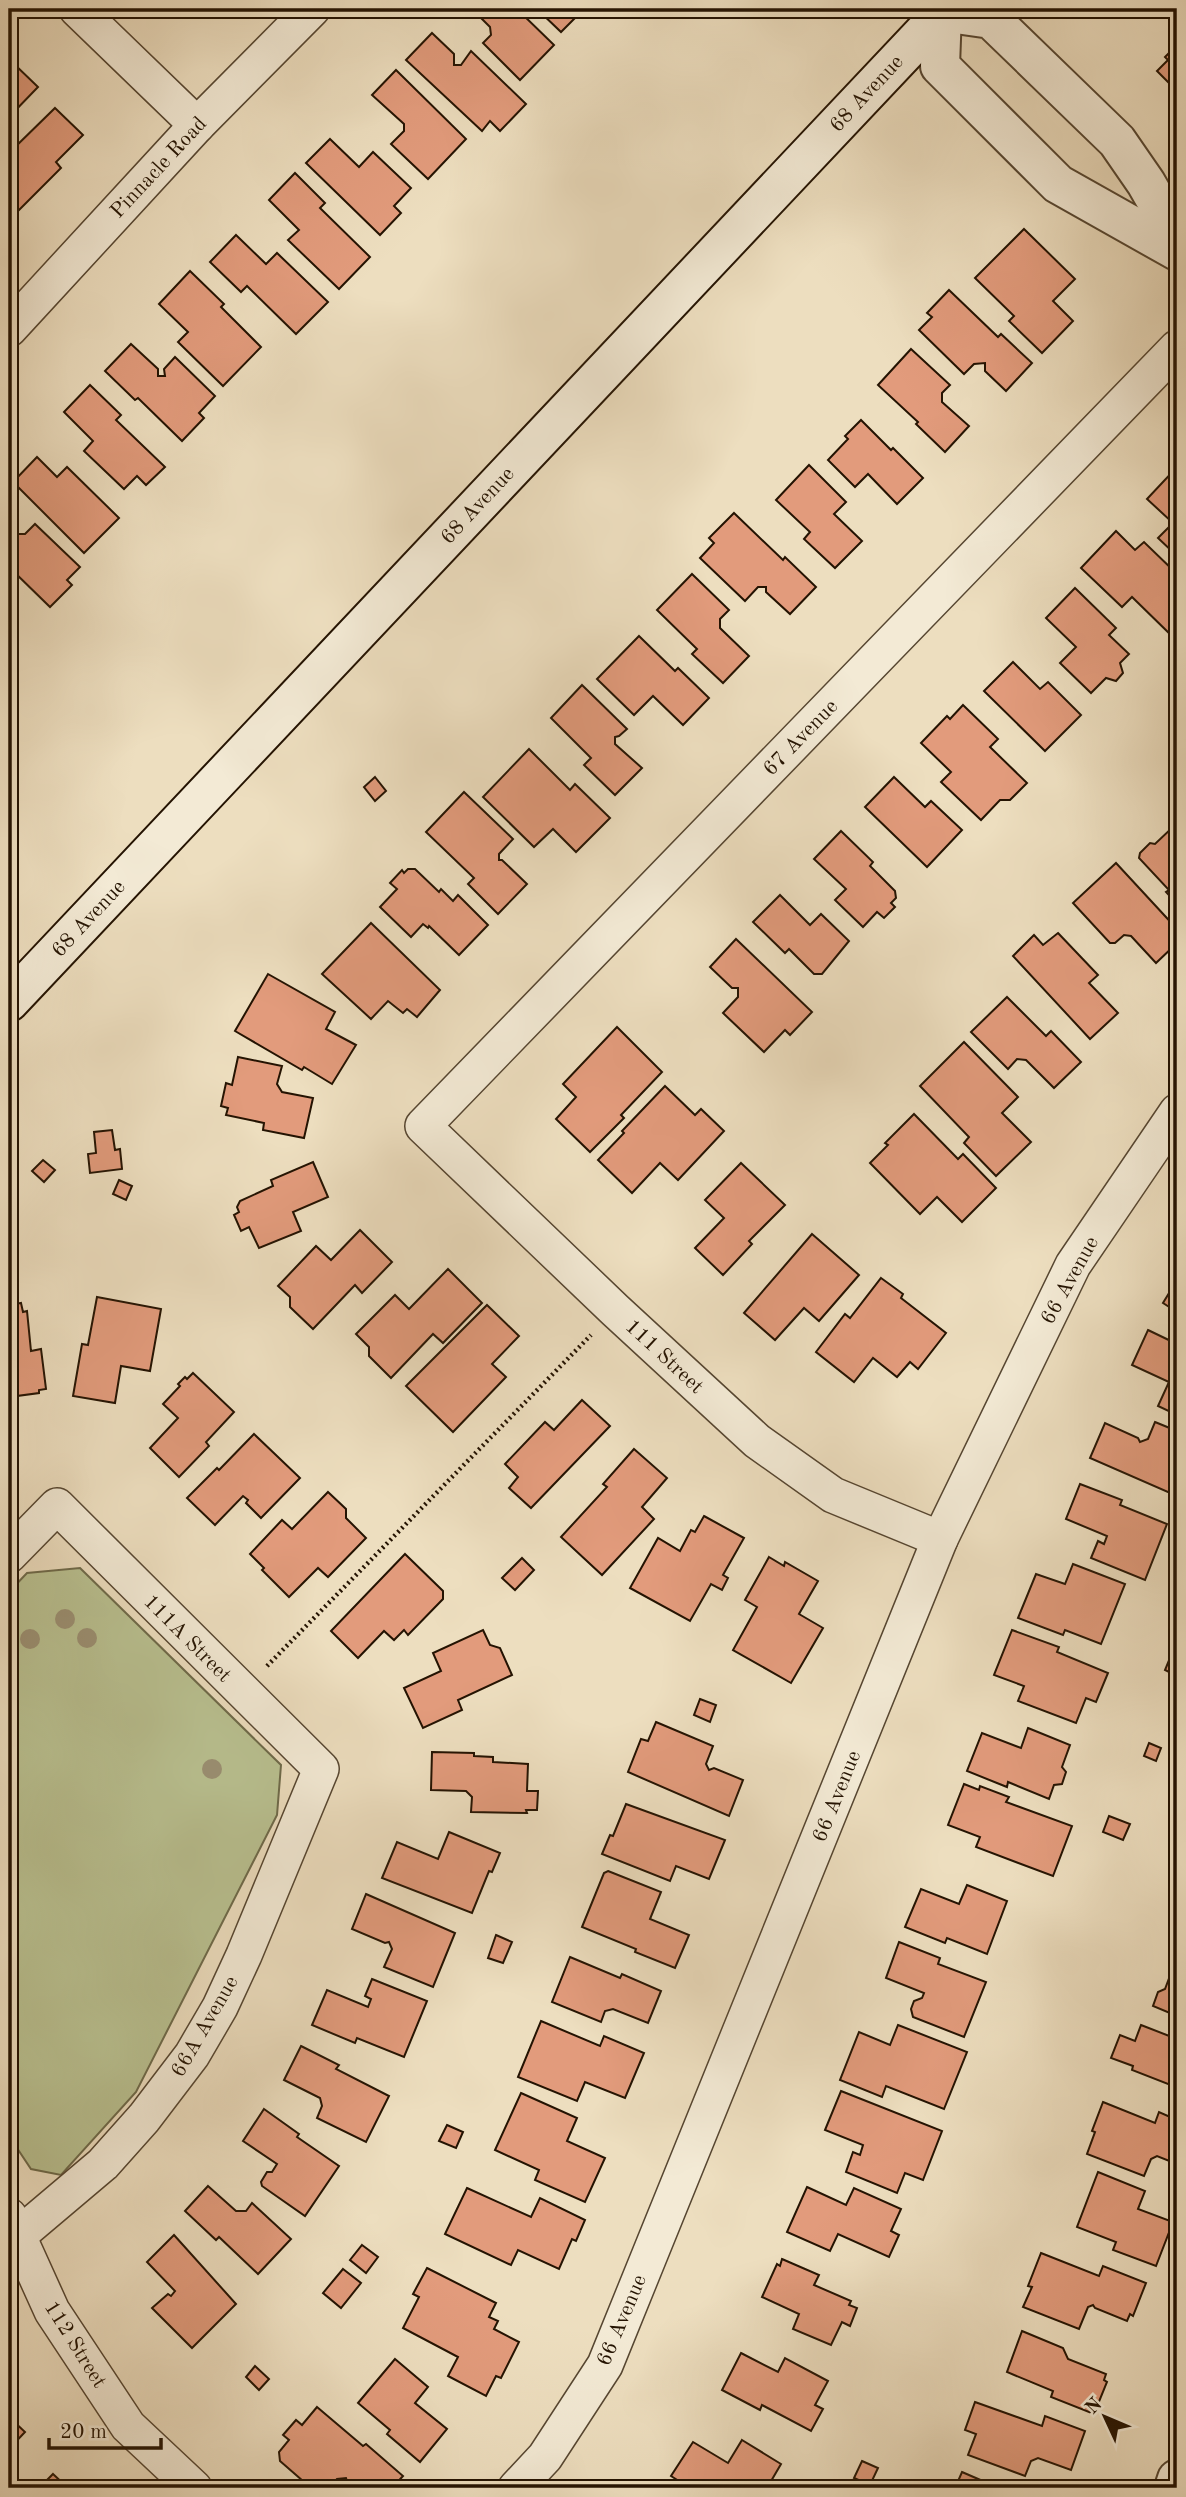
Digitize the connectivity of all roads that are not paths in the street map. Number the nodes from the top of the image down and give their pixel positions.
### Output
1 (77, 9) edge
2 (312, 9) edge
3 (942, 10) edge
4 (197, 124) junction
5 (1177, 237) edge
6 (1177, 251) edge
7 (9, 329) edge
8 (1177, 348) edge
9 (9, 1002) edge
10 (1177, 1112) edge
11 (423, 1126) joint
12 (940, 1539) junction
13 (9, 1555) edge
14 (321, 1769) joint
15 (14, 2225) edge
16 (1177, 2479) edge
17 (194, 2488) edge
18 (516, 2488) edge
19 (1174, 2488) edge

1 - 4 street
2 - 4 street, Pinnacle Road
3 - 5 main road
3 - 6 main road
3 - 9 main road, 68 Avenue
4 - 7 street, Pinnacle Road
8 - 11 street, 67 Avenue
10 - 12 street, 66 Avenue
11 - 12 street, 111 Street
12 - 18 street, 66 Avenue
13 - 14 street, 111A Street
14 - 15 street, 66A Avenue
15 - 17 street, 112 Street
16 - 19 main road

